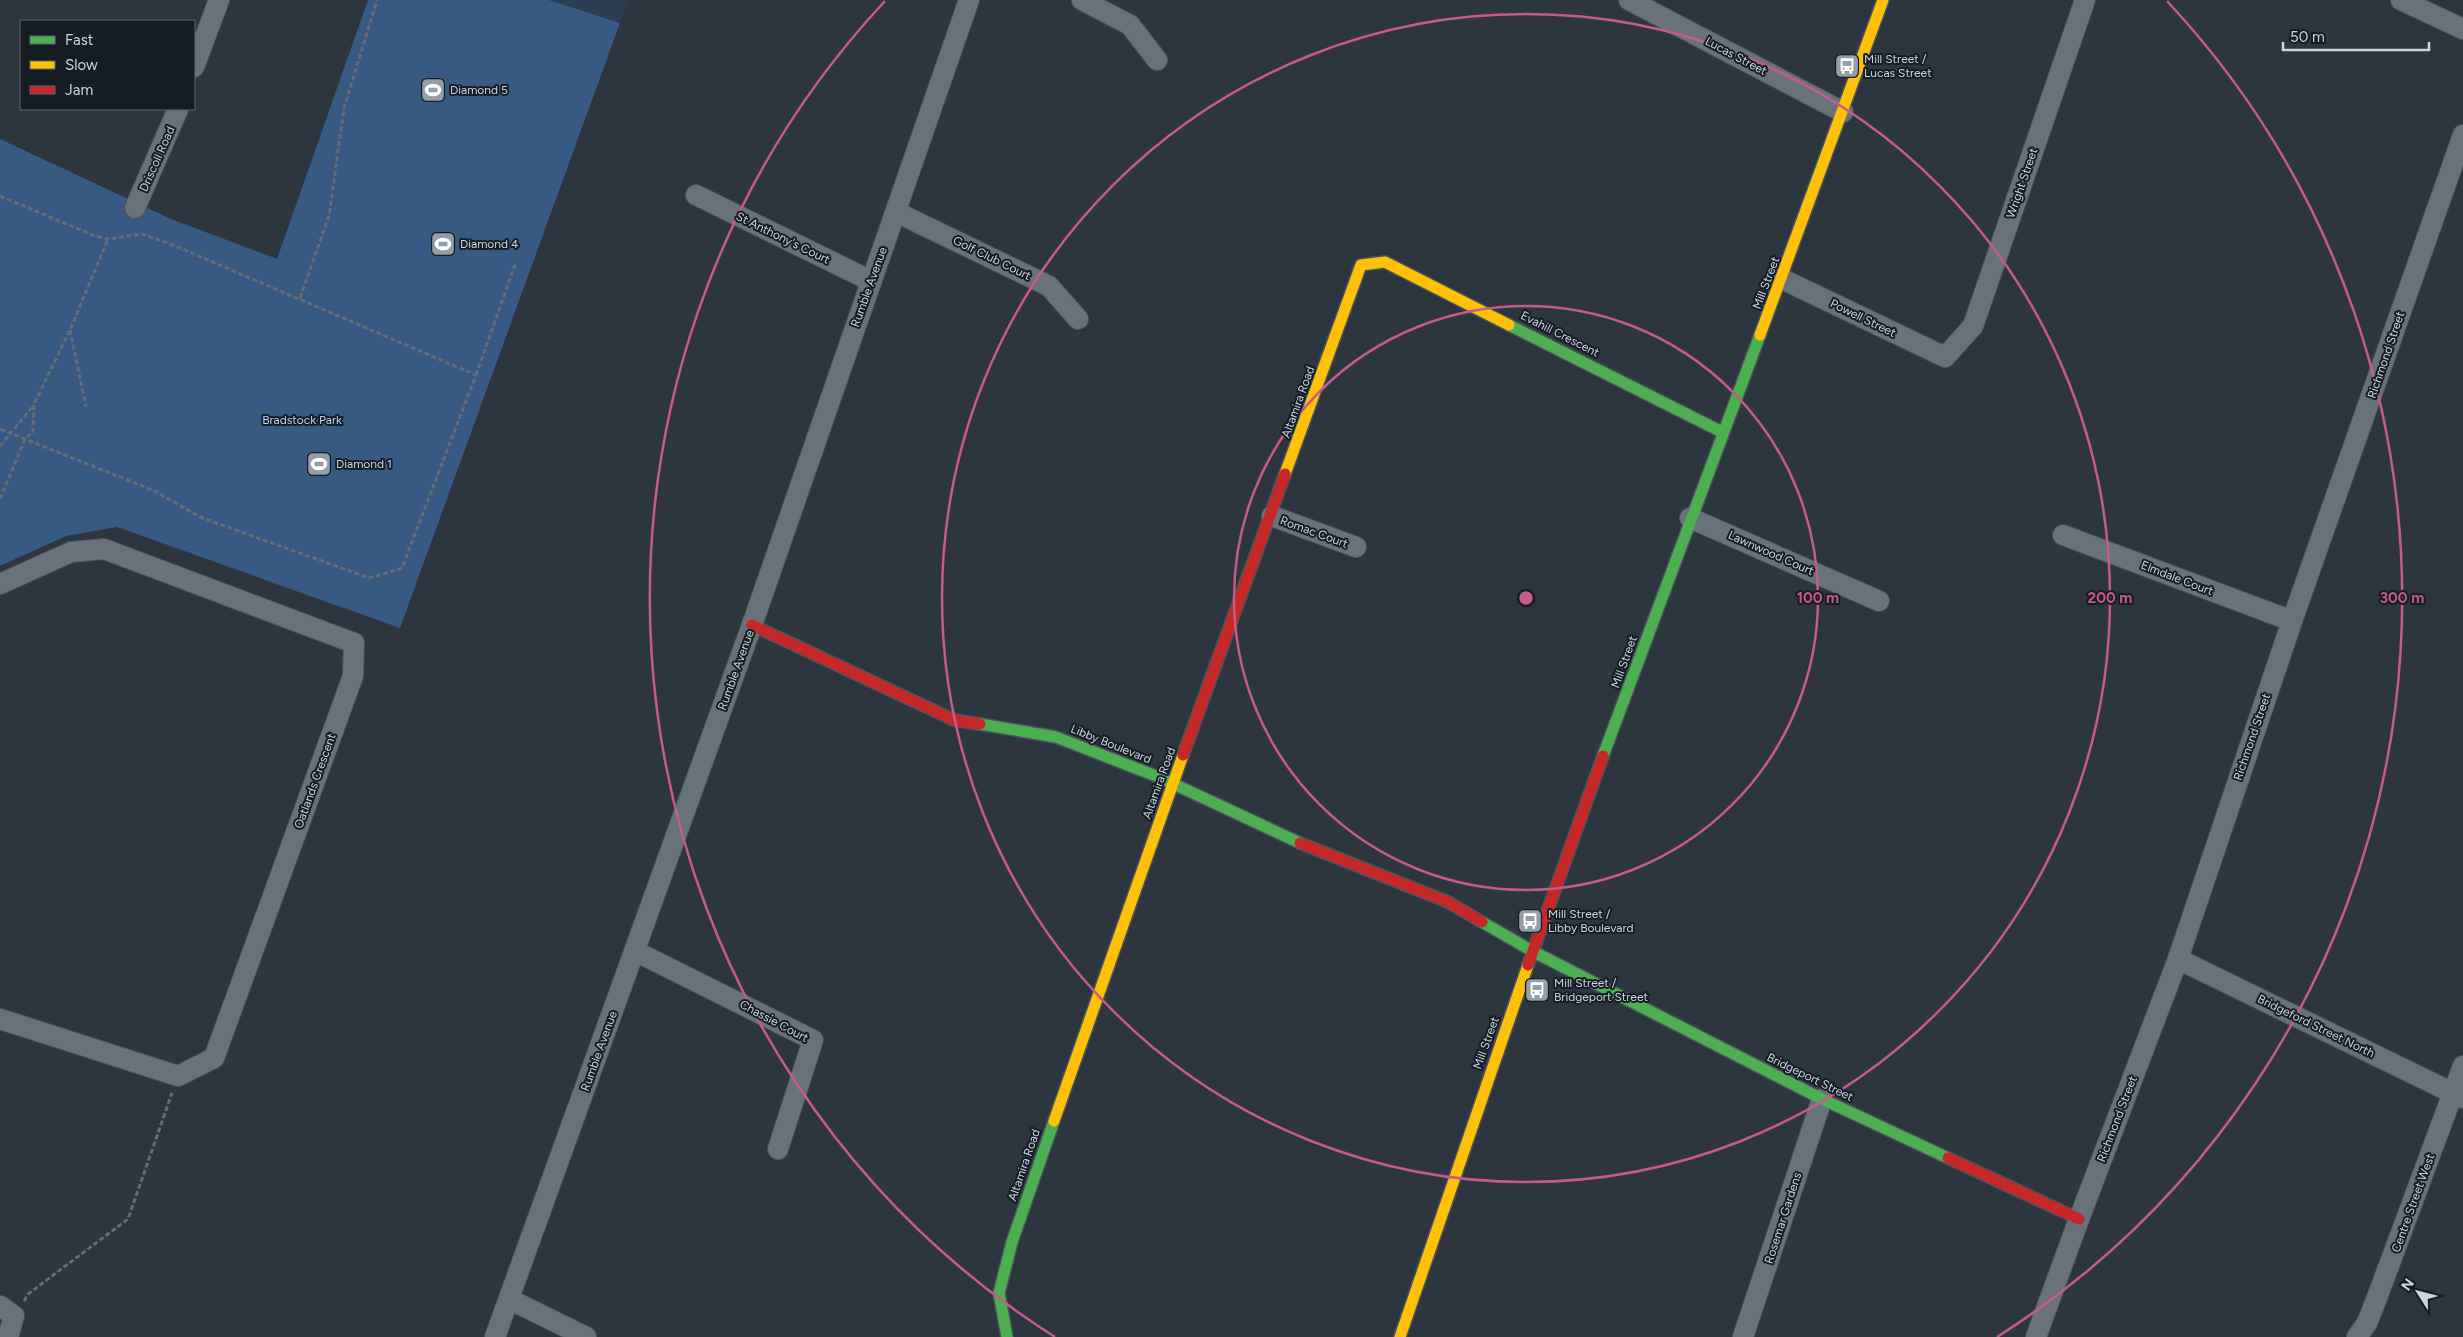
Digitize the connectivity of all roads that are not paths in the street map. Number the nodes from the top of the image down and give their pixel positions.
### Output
1 (219, 0) edge
2 (969, 0) edge
3 (1082, 0) edge
4 (1629, 0) edge
5 (1883, 0) edge
6 (2085, 0) edge
7 (2401, 0) edge
8 (2463, 29) edge
9 (1157, 60) dead end
10 (195, 64) edge
11 (178, 110) edge
12 (1842, 112) junction
13 (2463, 135) edge
14 (696, 196) dead end
15 (135, 208) dead end
16 (896, 212) junction
17 (1384, 262) joint
18 (1782, 279) junction
19 (871, 281) junction
20 (1078, 319) dead end
21 (1945, 357) joint
22 (1722, 432) junction
23 (1272, 516) junction
24 (1690, 518) junction
25 (2063, 535) dead end
26 (1356, 547) dead end
27 (0, 584) edge
28 (1879, 601) dead end
29 (2292, 621) junction
30 (752, 625) junction
31 (1173, 784) junction
32 (635, 951) junction
33 (1534, 952) junction
34 (2178, 959) junction
35 (0, 1020) edge
36 (2463, 1066) edge
37 (2458, 1095) edge
38 (1822, 1100) junction
39 (778, 1149) dead end
40 (2079, 1218) junction
41 (509, 1299) junction
42 (7, 1311) edge
43 (8, 1337) edge
44 (495, 1337) edge
45 (586, 1337) edge
46 (1007, 1337) edge
47 (1400, 1337) edge
48 (1743, 1337) edge
49 (2036, 1337) edge
50 (2357, 1337) edge

1 - 10 street
2 - 16 street, Rumble Avenue
3 - 9 street
4 - 12 street, Lucas Street
5 - 12 street, Mill Street
6 - 21 street, Wright Street
7 - 8 street
11 - 15 street, Driscoll Road
12 - 18 street, Mill Street
13 - 29 street, Richmond Street
14 - 19 street, St Anthony's Court
16 - 19 street, Rumble Avenue
16 - 20 street, Golf Club Court
17 - 22 street, Evahill Crescent
17 - 23 street, Altamira Road
18 - 21 street, Powell Street
18 - 22 street, Mill Street
19 - 30 street, Rumble Avenue
22 - 24 street, Mill Street
23 - 26 street, Romac Court
23 - 31 street, Altamira Road
24 - 28 street, Lawnwood Court
24 - 33 street, Mill Street
25 - 29 street, Elmdale Court
27 - 35 street, Oatlands Crescent
29 - 34 street, Richmond Street
30 - 31 street, Libby Boulevard
30 - 32 street, Rumble Avenue
31 - 33 street, Libby Boulevard
31 - 46 street, Altamira Road
32 - 39 street, Chassie Court
32 - 41 street, Rumble Avenue
33 - 38 street, Bridgeport Street
33 - 47 street, Mill Street
34 - 37 street, Bridgeford Street North
34 - 40 street, Richmond Street
36 - 37 street, Centre Street West
37 - 50 street, Centre Street West
38 - 40 street, Bridgeport Street
38 - 48 street, Rosemar Gardens
40 - 49 street, Richmond Street
41 - 44 street, Rumble Avenue
41 - 45 street
42 - 43 street

